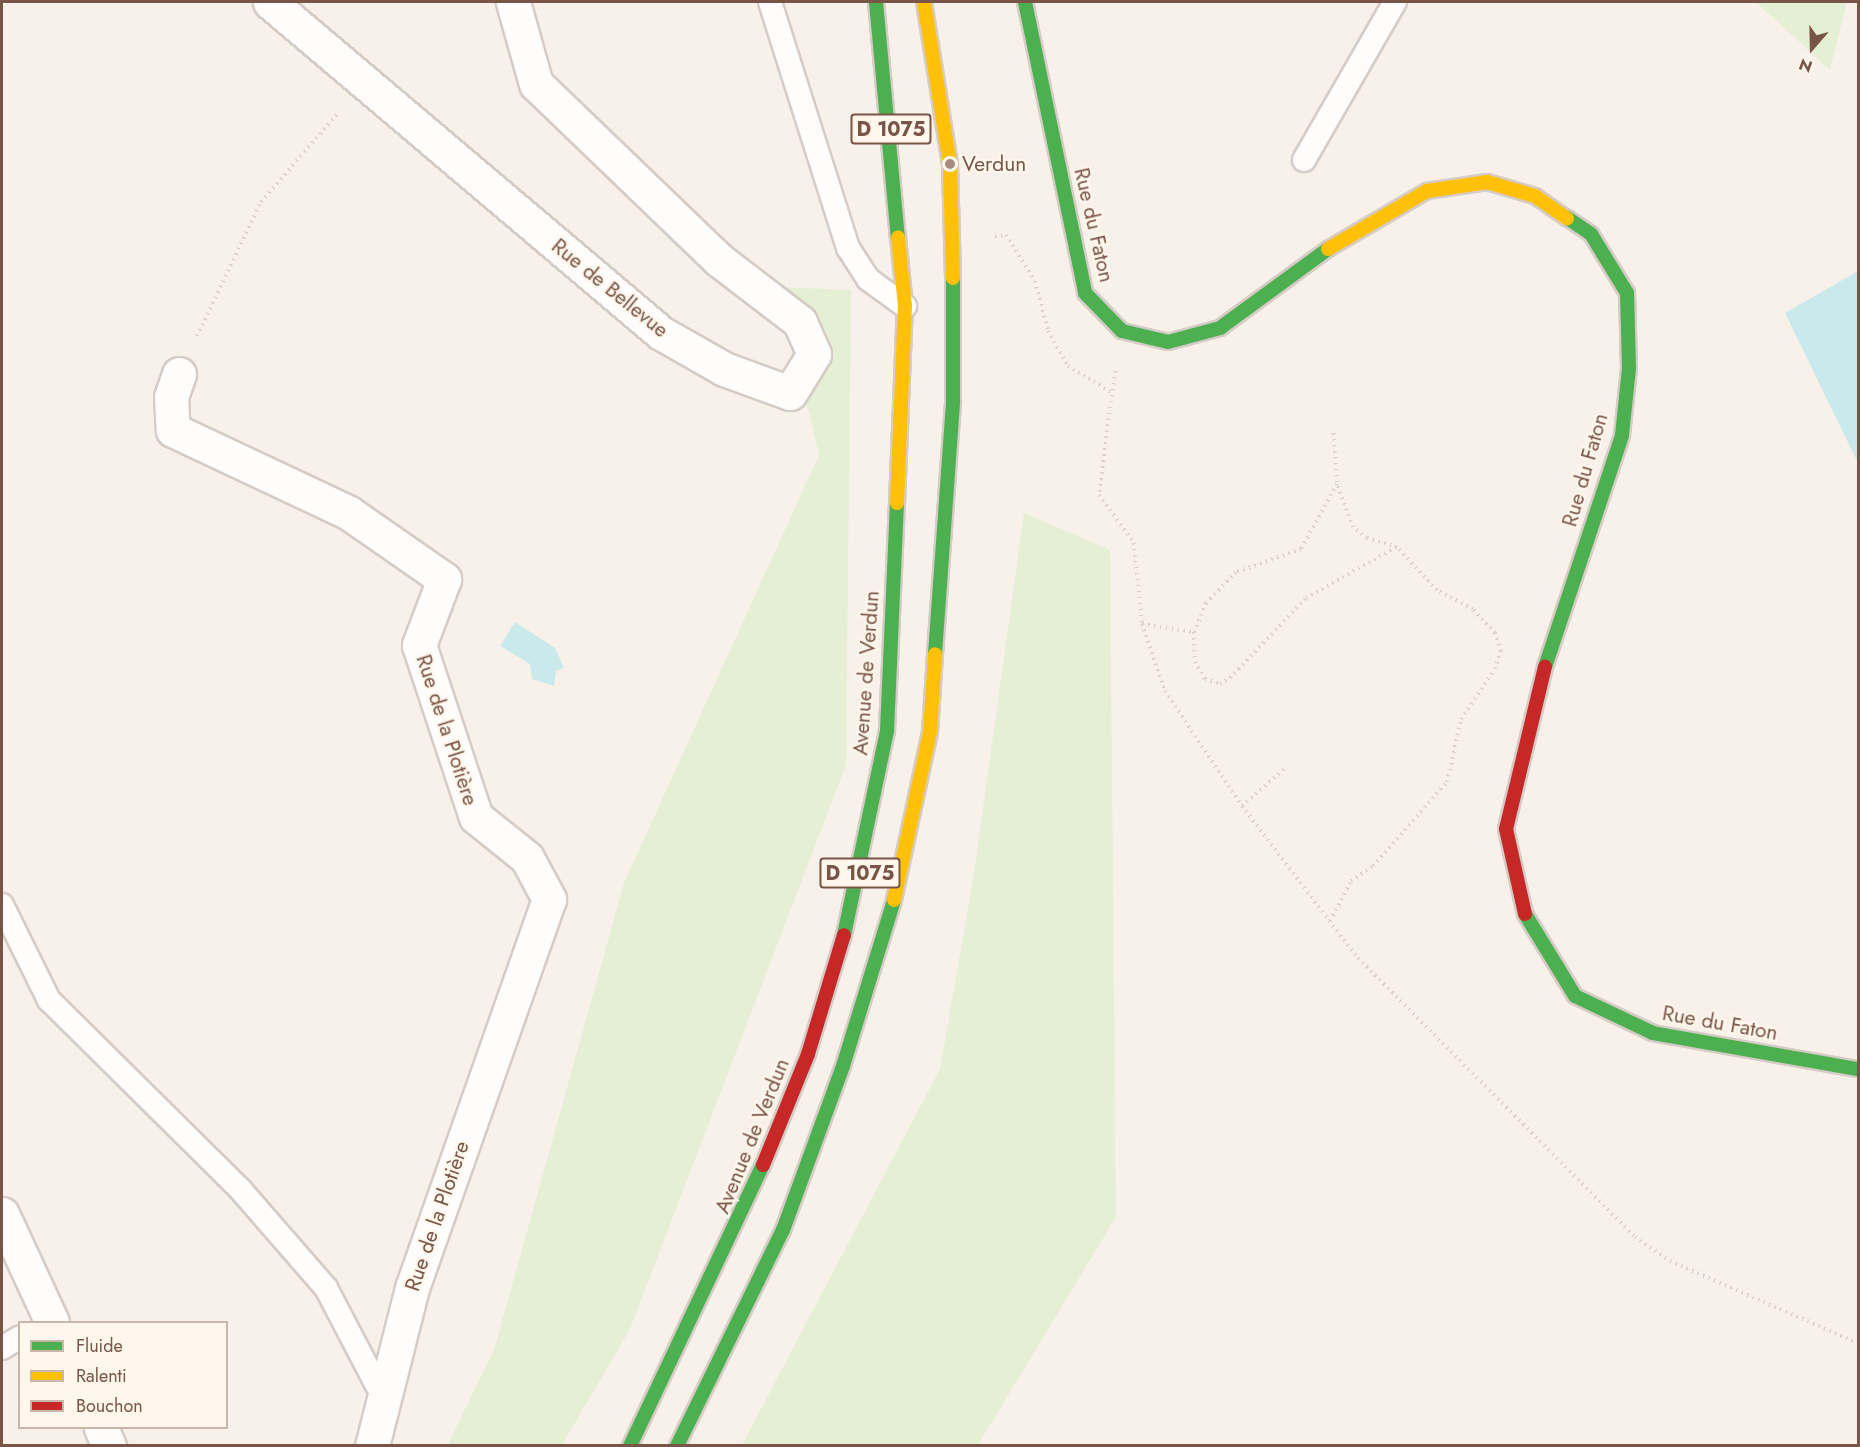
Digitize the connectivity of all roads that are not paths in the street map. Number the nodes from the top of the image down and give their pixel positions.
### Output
1 (270, 2) edge
2 (513, 2) edge
3 (770, 2) edge
4 (876, 2) edge
5 (924, 2) edge
6 (1024, 2) edge
7 (1395, 2) edge
8 (1304, 160) dead end
9 (905, 306) junction
10 (179, 374) road end
11 (2, 905) edge
12 (1858, 1069) edge
13 (2, 1214) edge
14 (50, 1321) edge
15 (18, 1338) edge
16 (2, 1348) edge
17 (383, 1397) junction
18 (101, 1429) edge
19 (109, 1446) edge
20 (372, 1446) edge
21 (630, 1446) edge
22 (677, 1446) edge

1 - 2 street, Rue de Bellevue
3 - 9 lane
4 - 9 main road, Avenue de Verdun / D 1075
5 - 22 main road, D 1075
6 - 12 main road, Rue du Faton
7 - 8 lane
9 - 21 main road, Avenue de Verdun / D 1075
10 - 17 street, Rue de la Plotière
11 - 17 lane
13 - 14 street
15 - 16 lane
17 - 20 street, Rue de la Plotière
18 - 19 street

